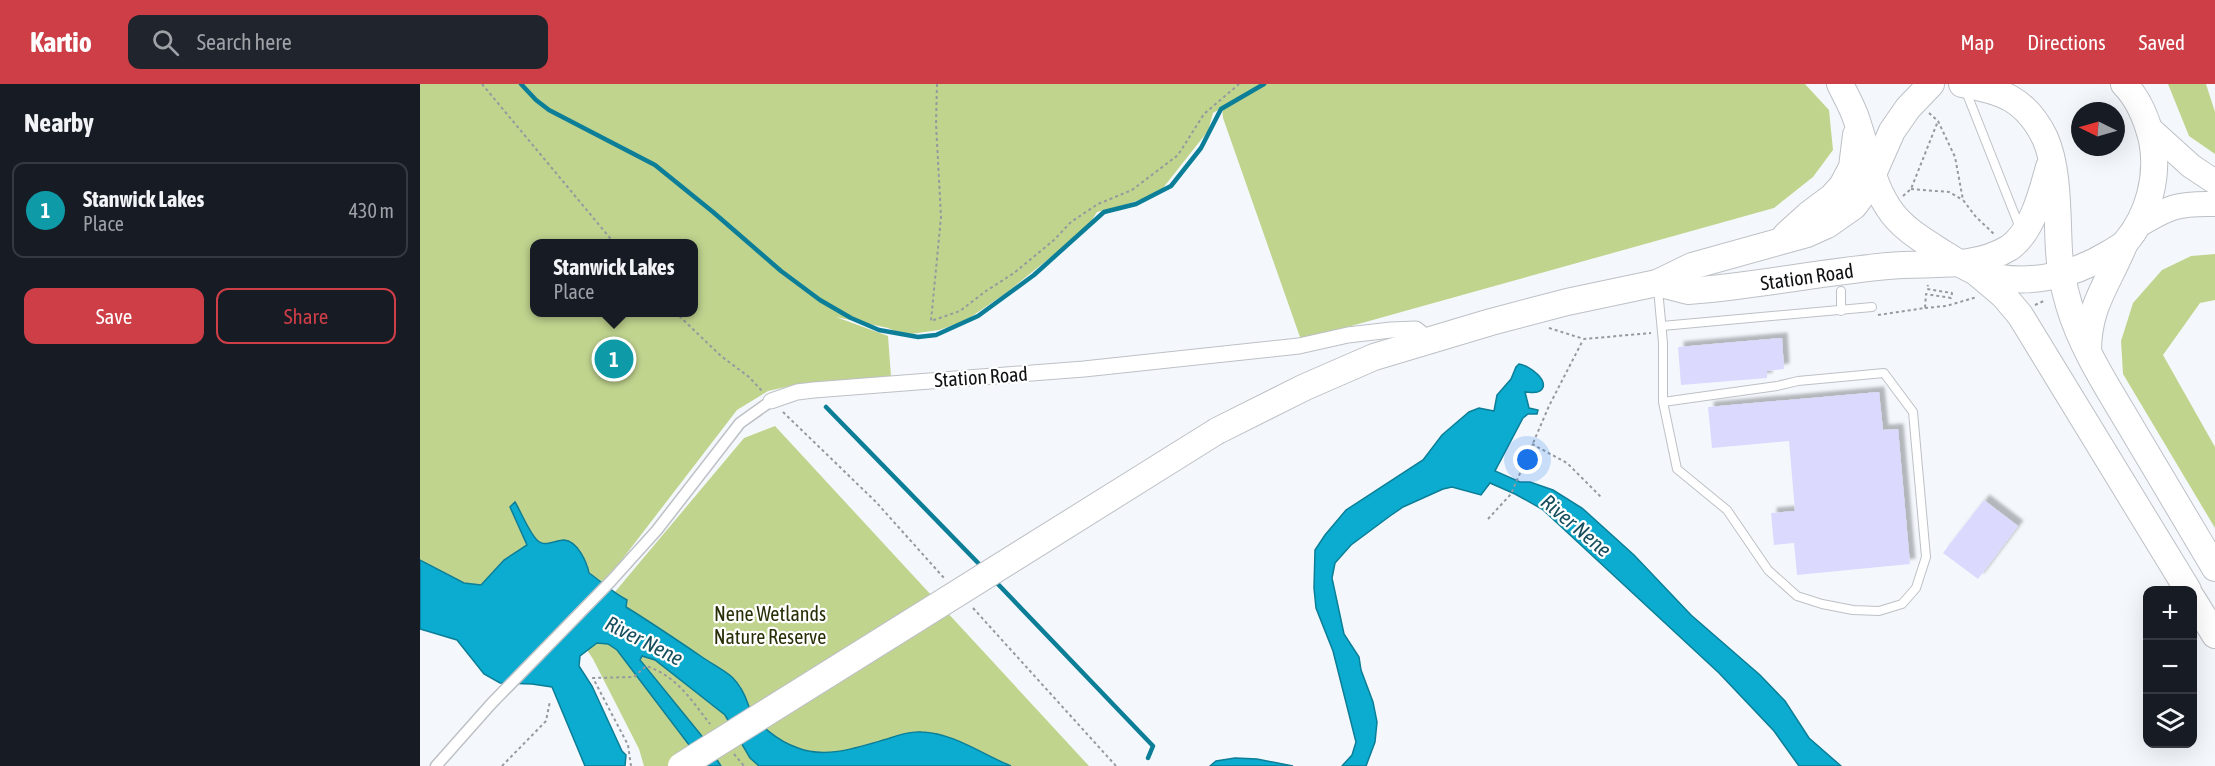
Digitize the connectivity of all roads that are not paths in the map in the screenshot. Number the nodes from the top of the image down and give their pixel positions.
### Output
1 (1840, 84) edge
2 (1931, 84) edge
3 (1963, 84) edge
4 (2128, 86) edge
5 (1858, 123) junction
6 (2149, 128) junction
7 (2051, 162) junction
8 (1873, 173) junction
9 (2215, 182) edge
10 (2215, 204) edge
11 (2130, 235) junction
12 (2011, 236) junction
13 (1782, 240) junction
14 (2062, 274) junction
15 (1970, 278) junction
16 (1657, 284) junction
17 (1841, 291) dead end
18 (1872, 307) dead end
19 (1841, 310) junction
20 (1662, 326) junction
21 (1424, 342) junction
22 (2088, 351) junction
23 (766, 395) joint
24 (1663, 402) junction
25 (2215, 568) edge
26 (2185, 586) edge
27 (2197, 605) edge
28 (2215, 635) edge
29 (436, 766) edge
30 (681, 766) edge

1 - 5 highway
2 - 8 highway, Station Road
3 - 7 highway
3 - 12 lane
4 - 6 highway
5 - 8 highway
5 - 13 highway
6 - 9 main road
6 - 11 highway
7 - 12 highway
7 - 14 highway
8 - 13 highway, Station Road
8 - 15 highway
10 - 11 main road
11 - 14 highway
11 - 22 highway
12 - 15 highway
13 - 16 highway, Station Road
14 - 15 highway
14 - 22 highway
15 - 16 highway, Station Road
15 - 26 highway
16 - 20 lane
16 - 21 highway, Station Road
17 - 19 lane
18 - 19 lane
19 - 20 lane
20 - 24 lane
21 - 23 street, Station Road
21 - 30 highway, Station Road, bridge
22 - 25 highway
23 - 29 street, Station Road
24 - 24 lane
27 - 28 highway

